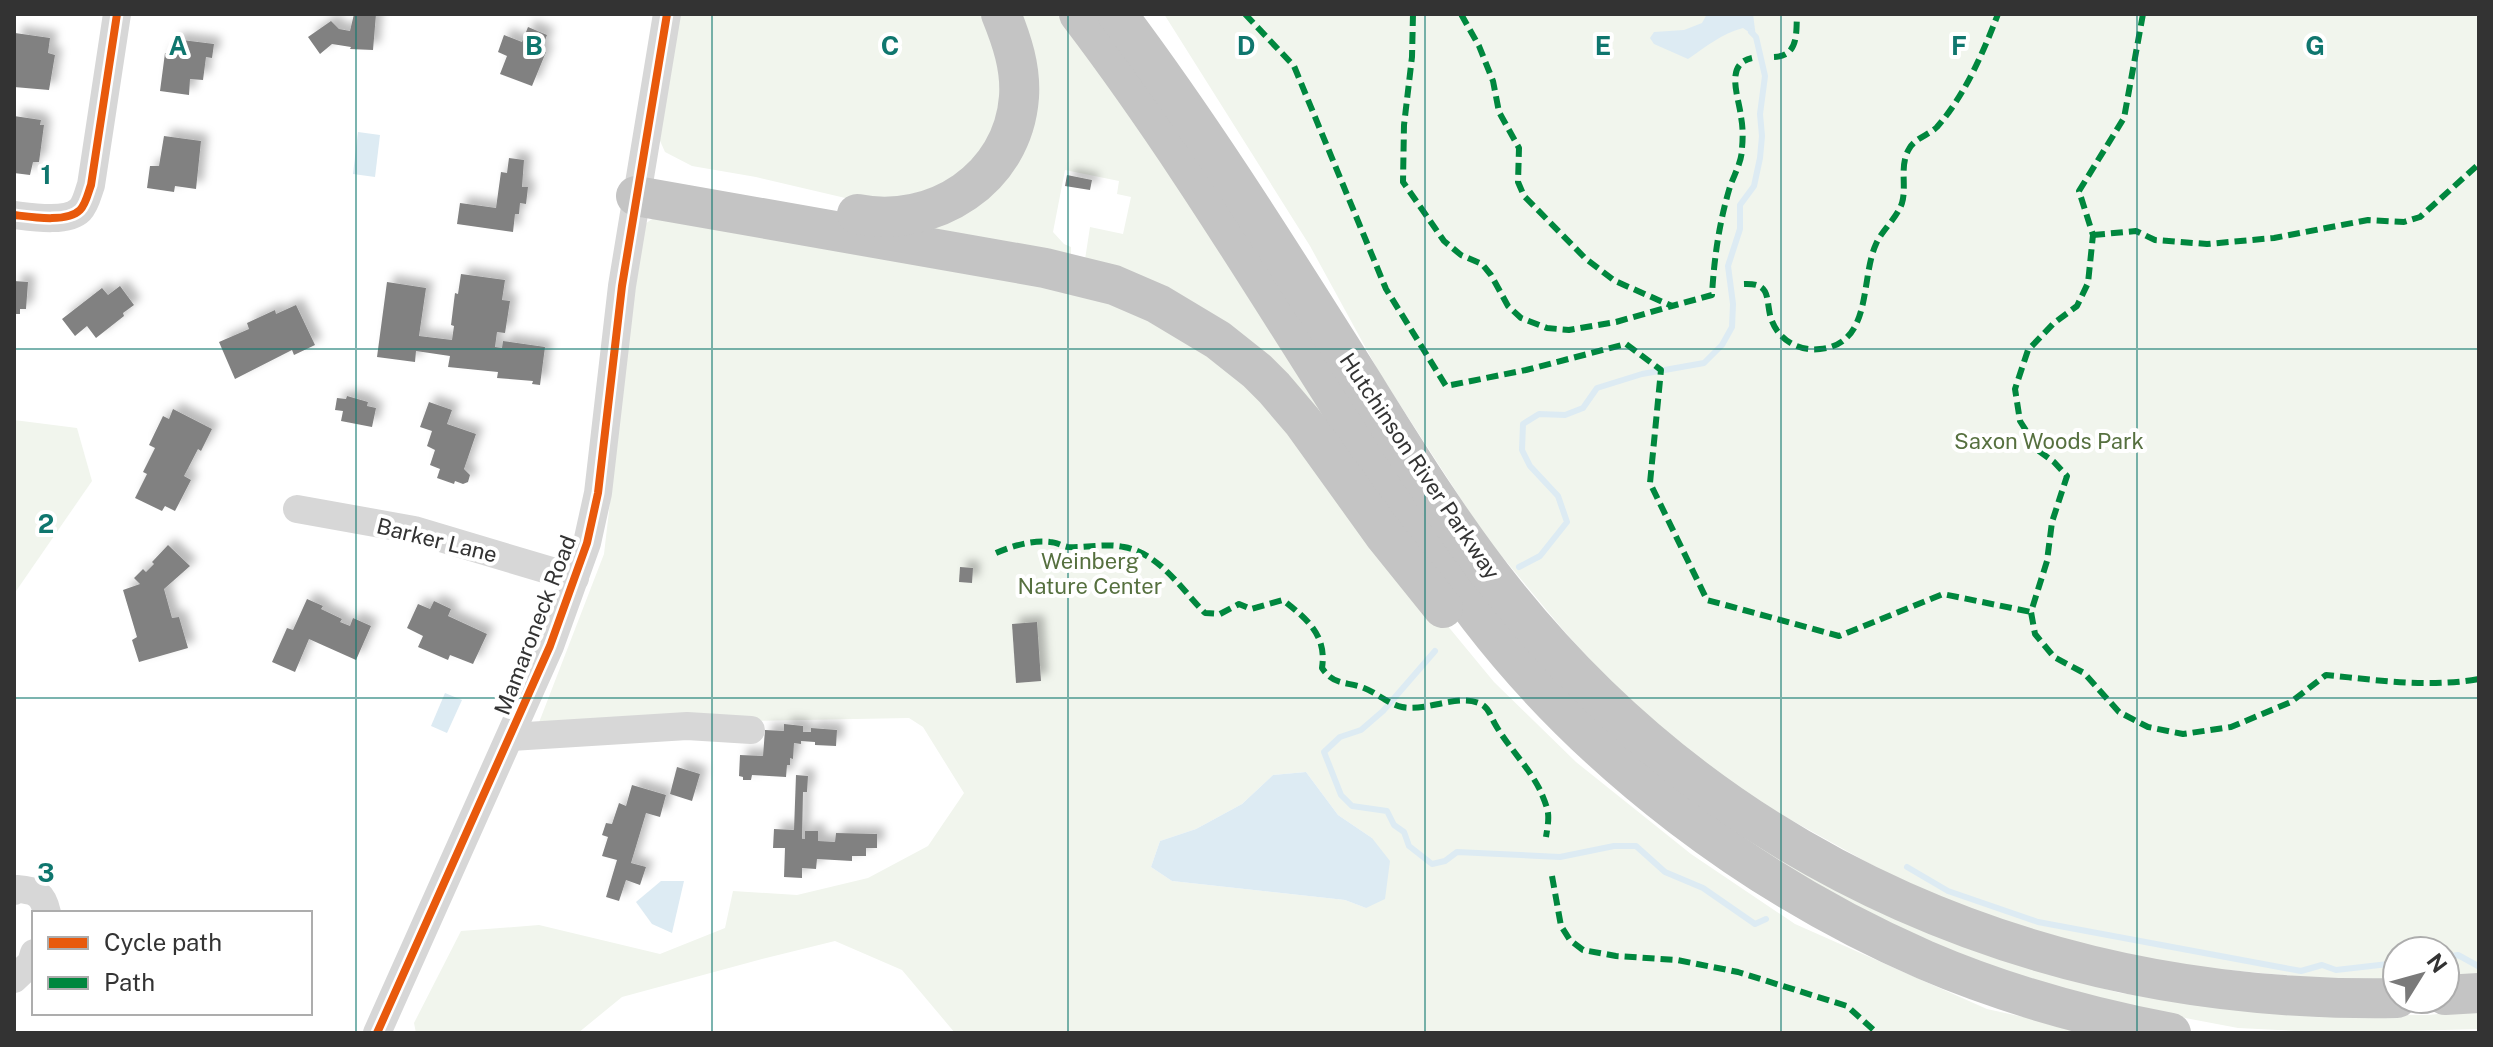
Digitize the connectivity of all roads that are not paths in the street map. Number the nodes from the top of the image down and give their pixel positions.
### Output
1 (117, 14) edge
2 (667, 14) edge
3 (1001, 14) edge
4 (1079, 14) edge
5 (1117, 14) edge
6 (1146, 14) edge
7 (638, 184) junction
8 (14, 215) edge
9 (1266, 230) junction
10 (297, 509) dead end
11 (575, 578) junction
12 (751, 730) dead end
13 (511, 737) junction
14 (1642, 784) junction
15 (14, 891) edge
16 (47, 911) edge
17 (32, 960) edge
18 (14, 979) edge
19 (2381, 998) edge
20 (377, 1033) edge
21 (2171, 1033) edge

1 - 8 street
2 - 7 street, Mamaroneck Road
3 - 7 highway
4 - 14 highway, Hutchinson River Parkway
5 - 9 highway, Hutchinson River Parkway
6 - 9 highway
7 - 11 street, Mamaroneck Road
7 - 14 highway
9 - 19 highway, Hutchinson River Parkway
10 - 11 street, Barker Lane
11 - 13 street, Mamaroneck Road
12 - 13 street
13 - 20 street, Mamaroneck Road
14 - 21 highway, Hutchinson River Parkway
15 - 16 street
17 - 18 street

